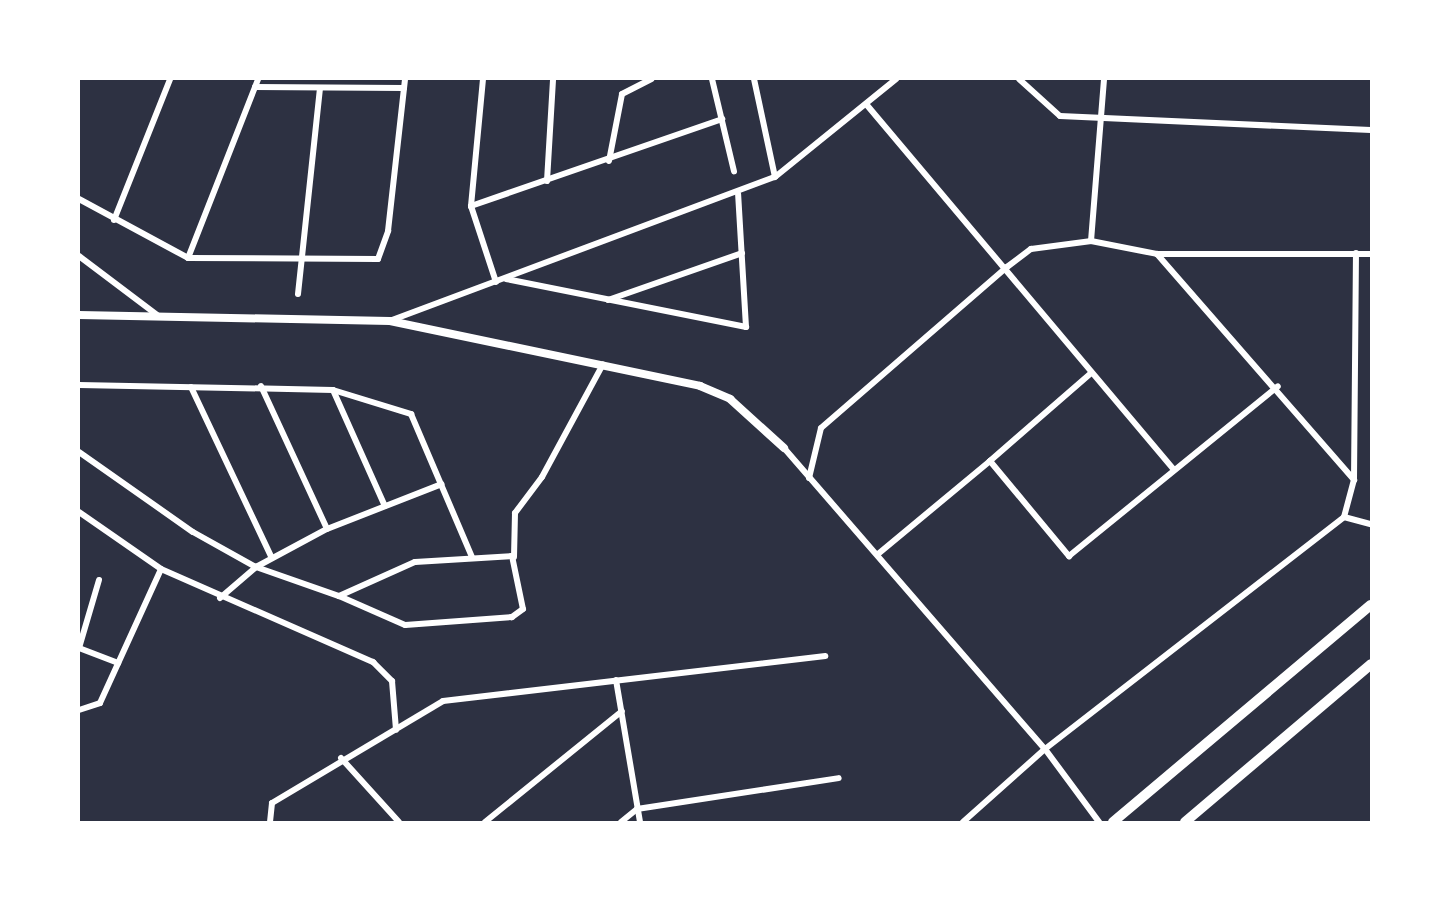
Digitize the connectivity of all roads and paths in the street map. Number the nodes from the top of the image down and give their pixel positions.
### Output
1 (170, 79) edge
2 (258, 79) edge
3 (405, 79) edge
4 (483, 79) edge
5 (553, 79) edge
6 (651, 79) edge
7 (712, 79) edge
8 (754, 79) edge
9 (895, 79) edge
10 (1019, 79) edge
11 (1104, 79) edge
12 (255, 87) junction
13 (320, 88) junction
14 (404, 88) junction
15 (866, 104) junction
16 (722, 119) junction
17 (1102, 120) junction
18 (1371, 130) edge
19 (609, 161) junction
20 (734, 171) dead end
21 (775, 177) junction
22 (547, 181) junction
23 (738, 194) junction
24 (79, 199) edge
25 (471, 206) junction
26 (114, 220) junction
27 (1091, 241) junction
28 (742, 253) junction
29 (1356, 253) junction
30 (1157, 254) junction
31 (1371, 254) edge
32 (79, 256) edge
33 (188, 258) junction
34 (302, 262) junction
35 (1007, 267) junction
36 (506, 279) junction
37 (496, 282) junction
38 (298, 294) dead end
39 (607, 301) junction
40 (79, 315) edge
41 (162, 318) junction
42 (390, 321) junction
43 (604, 362) junction
44 (1090, 374) junction
45 (79, 385) edge
46 (261, 386) junction
47 (1278, 386) junction
48 (191, 387) junction
49 (333, 390) junction
50 (784, 449) joint
51 (79, 452) edge
52 (990, 461) junction
53 (1172, 468) junction
54 (809, 478) junction
55 (1354, 480) junction
56 (442, 484) junction
57 (386, 506) junction
58 (79, 512) edge
59 (1344, 517) junction
60 (1371, 524) edge
61 (327, 529) junction
62 (878, 554) junction
63 (472, 557) junction
64 (514, 557) junction
65 (272, 558) junction
66 (256, 567) junction
67 (161, 569) junction
68 (99, 580) dead end
69 (339, 596) junction
70 (220, 598) junction
71 (1371, 605) edge
72 (825, 656) dead end
73 (118, 663) junction
74 (1371, 664) edge
75 (616, 680) junction
76 (79, 710) edge
77 (622, 711) junction
78 (396, 730) junction
79 (1045, 749) junction
80 (341, 758) junction
81 (839, 778) dead end
82 (637, 809) junction
83 (270, 822) edge
84 (399, 822) edge
85 (485, 822) edge
86 (621, 822) edge
87 (640, 822) edge
88 (963, 822) edge
89 (1099, 822) edge
90 (1113, 822) edge
91 (1185, 822) edge

1 - 26 street
2 - 12 street
3 - 14 street
4 - 25 street
5 - 22 street
6 - 19 street
7 - 16 street
8 - 21 street
9 - 15 street
10 - 17 street
11 - 17 street
12 - 13 street
12 - 33 street
13 - 14 street
13 - 34 street
14 - 34 street
15 - 21 street
15 - 35 street
16 - 19 street
16 - 20 street
17 - 18 street
17 - 27 street
19 - 22 street
21 - 23 street
22 - 25 street
23 - 28 street
23 - 36 street
24 - 26 street
25 - 37 street
26 - 33 street
27 - 30 street
27 - 35 street
28 - 39 street
28 - 39 street
29 - 30 street
29 - 31 street
29 - 55 street
30 - 47 street
32 - 41 street
33 - 34 street
34 - 38 street
35 - 44 street
35 - 54 street
36 - 37 street
36 - 39 street
37 - 42 street
40 - 41 street
41 - 42 street
42 - 43 street
43 - 50 street
43 - 64 street
44 - 52 street
44 - 53 street
45 - 48 street
46 - 48 street
46 - 49 street
46 - 61 street
47 - 53 street
47 - 55 street
48 - 65 street
49 - 56 street
49 - 57 street
50 - 54 street
51 - 66 street
52 - 53 street
52 - 62 street
54 - 62 street
55 - 59 street
56 - 57 street
56 - 63 street
57 - 61 street
58 - 67 street
59 - 60 street
59 - 79 street
61 - 65 street
62 - 79 street
63 - 64 street
63 - 69 street
64 - 69 street
65 - 66 street
66 - 69 street
66 - 70 street
67 - 70 street
67 - 73 street
68 - 73 street
70 - 78 street
71 - 90 highway
72 - 75 street
73 - 76 street
74 - 91 highway
75 - 77 street
75 - 78 street
77 - 82 street
77 - 85 street
78 - 80 street
79 - 88 street
79 - 89 street
80 - 83 street
80 - 84 street
81 - 82 street
82 - 86 street
82 - 87 street

